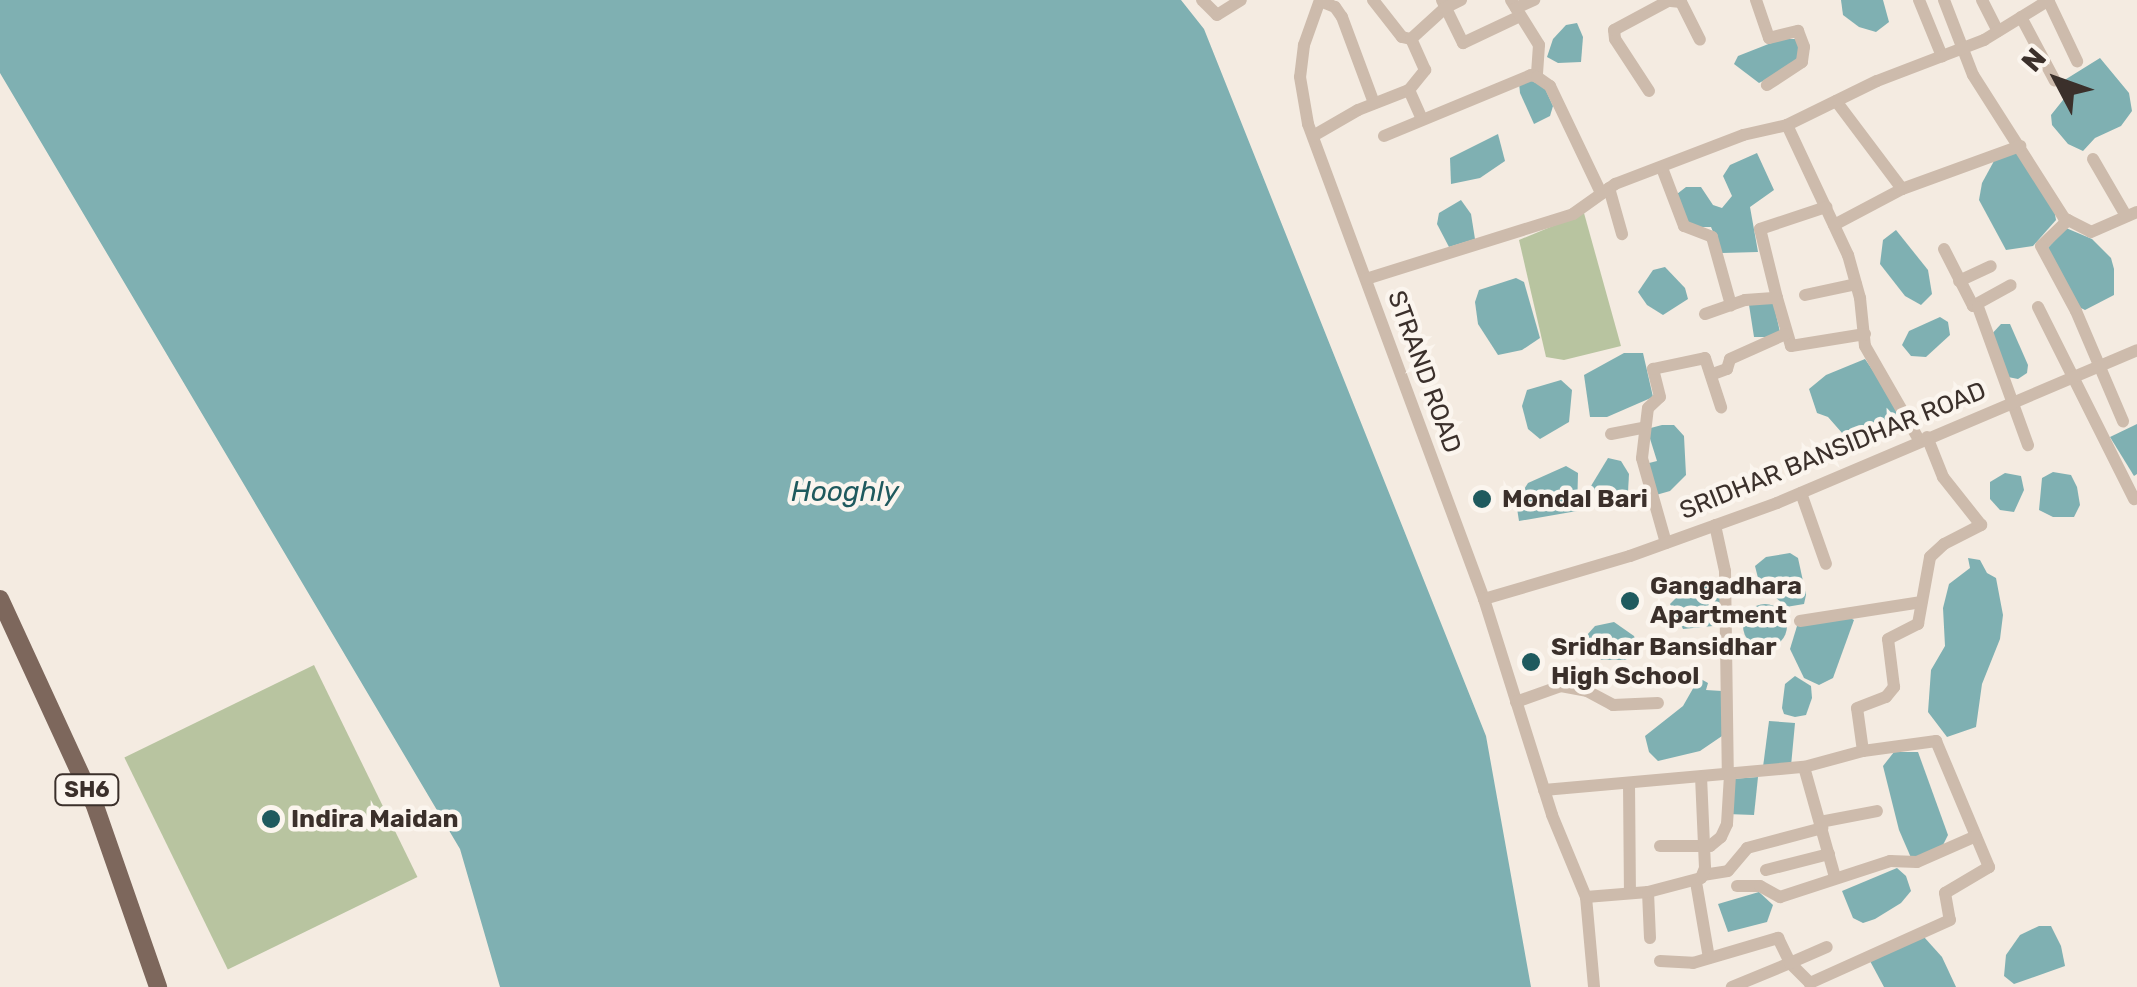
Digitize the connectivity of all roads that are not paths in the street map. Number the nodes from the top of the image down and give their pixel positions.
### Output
1 (1202, 0) edge
2 (1241, 0) edge
3 (1320, 0) edge
4 (1373, 0) edge
5 (1461, 0) edge
6 (1534, 0) edge
7 (1670, 0) edge
8 (1756, 0) edge
9 (1919, 0) edge
10 (1944, 0) edge
11 (1982, 0) edge
12 (2048, 0) edge
13 (1443, 4) edge
14 (1640, 5) edge
15 (1515, 8) edge
16 (2021, 17) junction
17 (1998, 31) junction
18 (1412, 39) junction
19 (1700, 40) dead end
20 (1964, 48) junction
21 (1942, 56) junction
22 (2077, 61) dead end
23 (1537, 77) junction
24 (2055, 81) dead end
25 (1767, 84) dead end
26 (1409, 90) junction
27 (1649, 91) dead end
28 (1836, 100) junction
29 (1374, 103) junction
30 (1422, 119) junction
31 (1787, 124) junction
32 (1312, 136) junction
33 (1384, 136) dead end
34 (2020, 146) junction
35 (2093, 159) dead end
36 (1662, 168) junction
37 (1902, 189) junction
38 (1605, 190) junction
39 (1826, 207) junction
40 (2132, 214) edge
41 (2068, 220) junction
42 (1834, 226) junction
43 (1622, 234) dead end
44 (1944, 249) dead end
45 (1991, 266) dead end
46 (1366, 279) junction
47 (1959, 280) junction
48 (1856, 284) junction
49 (2011, 285) dead end
50 (1805, 294) dead end
51 (1777, 298) junction
52 (1731, 305) junction
53 (1978, 307) junction
54 (2038, 308) dead end
55 (1705, 314) dead end
56 (1786, 334) junction
57 (1865, 334) junction
58 (2137, 350) edge
59 (2100, 368) junction
60 (1713, 374) junction
61 (2073, 379) junction
62 (2010, 403) junction
63 (1720, 407) dead end
64 (2123, 422) dead end
65 (1642, 428) junction
66 (1612, 434) dead end
67 (1923, 439) junction
68 (2028, 445) dead end
69 (1801, 493) junction
70 (2134, 499) dead end
71 (1715, 525) junction
72 (1666, 543) junction
73 (1826, 564) dead end
74 (0, 599) edge
75 (1484, 599) junction
76 (1922, 602) junction
77 (1800, 621) dead end
78 (1516, 702) junction
79 (1658, 703) dead end
80 (1863, 751) junction
81 (1804, 767) junction
82 (1729, 775) junction
83 (1700, 777) junction
84 (1630, 783) junction
85 (1544, 790) junction
86 (1878, 811) dead end
87 (1821, 825) junction
88 (1976, 836) junction
89 (1660, 846) dead end
90 (1704, 846) junction
91 (1830, 854) junction
92 (1766, 870) dead end
93 (1835, 877) junction
94 (1700, 878) junction
95 (1737, 886) dead end
96 (1648, 892) junction
97 (1630, 893) junction
98 (1586, 897) junction
99 (1650, 938) dead end
100 (1827, 946) dead end
101 (1709, 958) junction
102 (1660, 961) dead end
103 (1790, 962) junction
104 (1811, 985) edge
105 (156, 986) edge
106 (1594, 987) edge
107 (1732, 987) edge

1 - 2 street
3 - 29 street
3 - 32 street, STRAND ROAD
4 - 18 street
5 - 13 street
6 - 15 street
7 - 14 street
7 - 19 street
8 - 25 street
9 - 21 street
10 - 20 street
11 - 17 street
12 - 16 street
12 - 22 street
13 - 15 street
13 - 18 street
14 - 27 street
15 - 23 street
16 - 17 street
16 - 24 street
17 - 20 street
18 - 26 street
20 - 21 street
20 - 34 street
21 - 28 street
23 - 30 street
23 - 38 street
26 - 29 street
26 - 30 street
28 - 31 street
28 - 37 street
29 - 32 street
30 - 33 street
31 - 36 street
31 - 39 street
32 - 46 street, STRAND ROAD
34 - 37 street
34 - 41 street
35 - 40 street
36 - 38 street
36 - 52 street
37 - 42 street
38 - 43 street
38 - 46 street
39 - 42 street
39 - 51 street
40 - 41 street
41 - 59 street
42 - 48 street
44 - 47 street
45 - 47 street
46 - 75 street, STRAND ROAD
47 - 53 street
48 - 50 street
48 - 57 street
49 - 53 street
51 - 52 street
51 - 56 street
52 - 55 street
53 - 62 street
54 - 61 street
56 - 57 street
56 - 60 street
57 - 67 street
58 - 59 street, SRIDHAR BANSIDHAR ROAD
59 - 61 street, SRIDHAR BANSIDHAR ROAD
59 - 64 street
60 - 63 street
60 - 65 street
61 - 62 street, SRIDHAR BANSIDHAR ROAD
61 - 70 street
62 - 67 street, SRIDHAR BANSIDHAR ROAD
62 - 68 street
65 - 66 street
65 - 72 street
67 - 69 street, SRIDHAR BANSIDHAR ROAD
67 - 76 street
69 - 71 street, SRIDHAR BANSIDHAR ROAD
69 - 73 street
71 - 72 street, SRIDHAR BANSIDHAR ROAD
71 - 82 street
72 - 75 street, SRIDHAR BANSIDHAR ROAD
74 - 105 main road, SH6
75 - 78 street, STRAND ROAD
76 - 77 street
76 - 80 street
78 - 79 street
78 - 85 street, STRAND ROAD
80 - 81 street
80 - 88 street
81 - 82 street
81 - 87 street
82 - 83 street
82 - 90 street
83 - 84 street
83 - 90 street
84 - 85 street
84 - 97 street
85 - 98 street, STRAND ROAD
86 - 87 street
87 - 91 street
87 - 94 street
88 - 93 street
88 - 104 street
89 - 90 street
90 - 94 street
91 - 92 street
91 - 93 street
93 - 95 street
94 - 96 street
94 - 101 street
96 - 97 street
96 - 99 street
97 - 98 street
98 - 106 street, STRAND ROAD
100 - 103 street
101 - 102 street
101 - 103 street
103 - 104 street
103 - 107 street

